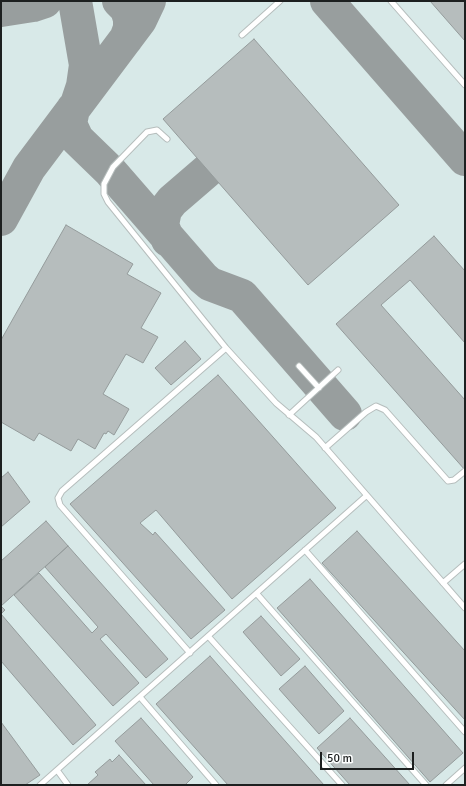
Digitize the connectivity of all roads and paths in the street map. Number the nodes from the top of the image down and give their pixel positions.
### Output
1 (280, 1) edge
2 (391, 1) edge
3 (242, 35) dead end
4 (465, 85) edge
5 (167, 139) dead end
6 (226, 348) junction
7 (299, 366) dead end
8 (338, 370) dead end
9 (319, 388) junction
10 (289, 415) junction
11 (325, 448) junction
12 (465, 471) edge
13 (366, 496) junction
14 (305, 550) junction
15 (465, 564) edge
16 (443, 583) junction
17 (257, 594) junction
18 (465, 608) edge
19 (208, 636) junction
20 (190, 653) junction
21 (140, 698) junction
22 (465, 732) edge
23 (465, 768) edge
24 (57, 770) junction
25 (40, 785) edge
26 (68, 785) edge
27 (216, 785) edge
28 (342, 785) edge
29 (426, 785) edge
30 (446, 785) edge

1 - 3 lane
2 - 4 lane
5 - 6 lane
6 - 10 lane
6 - 20 lane
7 - 9 lane
8 - 9 lane
9 - 10 lane
10 - 11 lane
11 - 12 lane
11 - 13 lane
13 - 14 lane
13 - 16 lane
14 - 17 lane
14 - 22 lane
15 - 16 lane
16 - 18 lane
17 - 19 lane
17 - 29 lane
19 - 20 lane
19 - 28 lane
20 - 21 lane
21 - 24 lane
21 - 27 lane
23 - 30 lane
24 - 25 lane
24 - 26 lane

